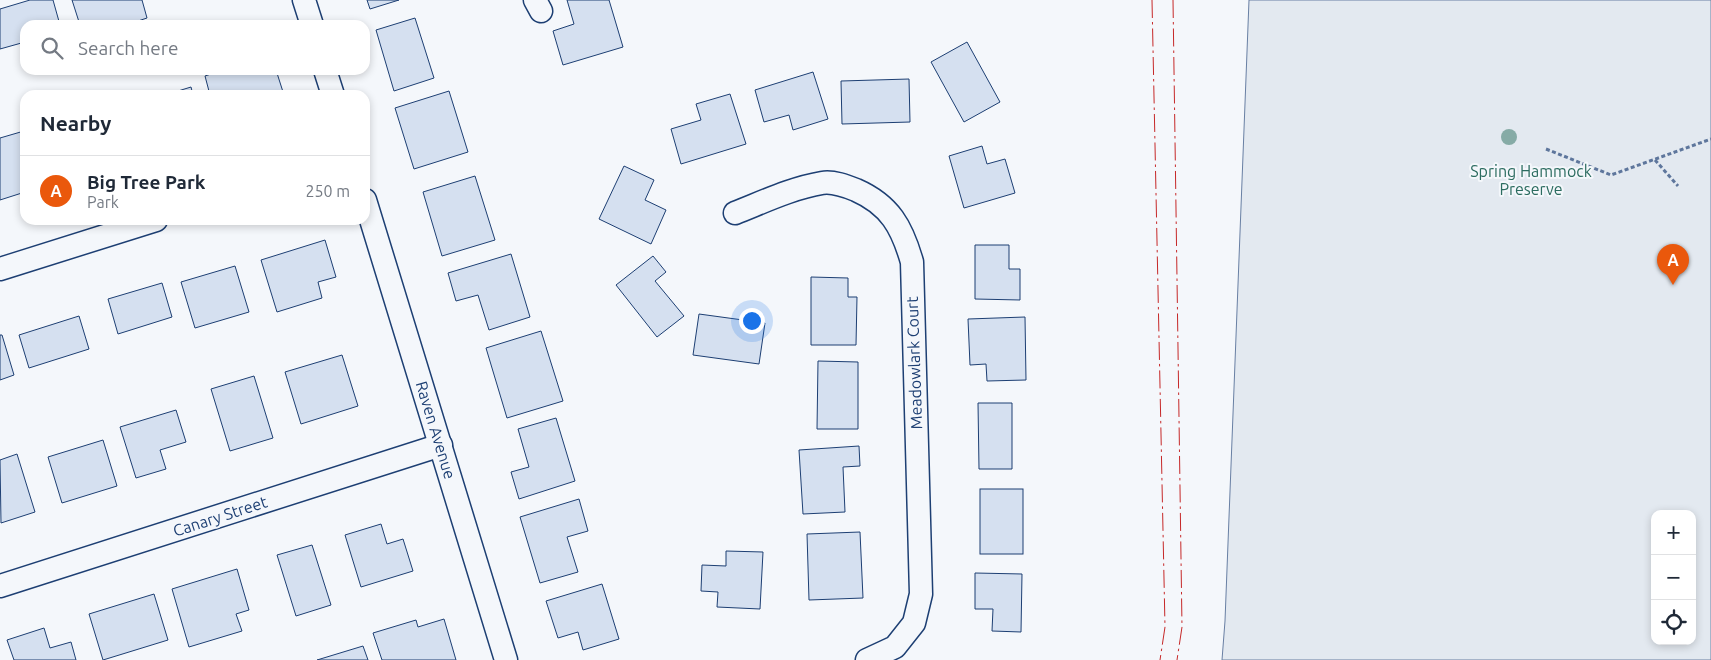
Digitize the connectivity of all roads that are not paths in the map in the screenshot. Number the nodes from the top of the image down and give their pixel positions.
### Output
1 (304, 0) edge
2 (310, 20) edge
3 (327, 75) edge
4 (331, 90) edge
5 (735, 213) dead end
6 (370, 216) edge
7 (140, 225) edge
8 (0, 269) edge
9 (441, 445) junction
10 (0, 586) edge
11 (506, 660) edge
12 (866, 660) edge

1 - 2 street
3 - 4 street
5 - 12 street, Meadowlark Court
6 - 9 street, Raven Avenue
7 - 8 street
9 - 10 street, Canary Street
9 - 11 street, Raven Avenue

